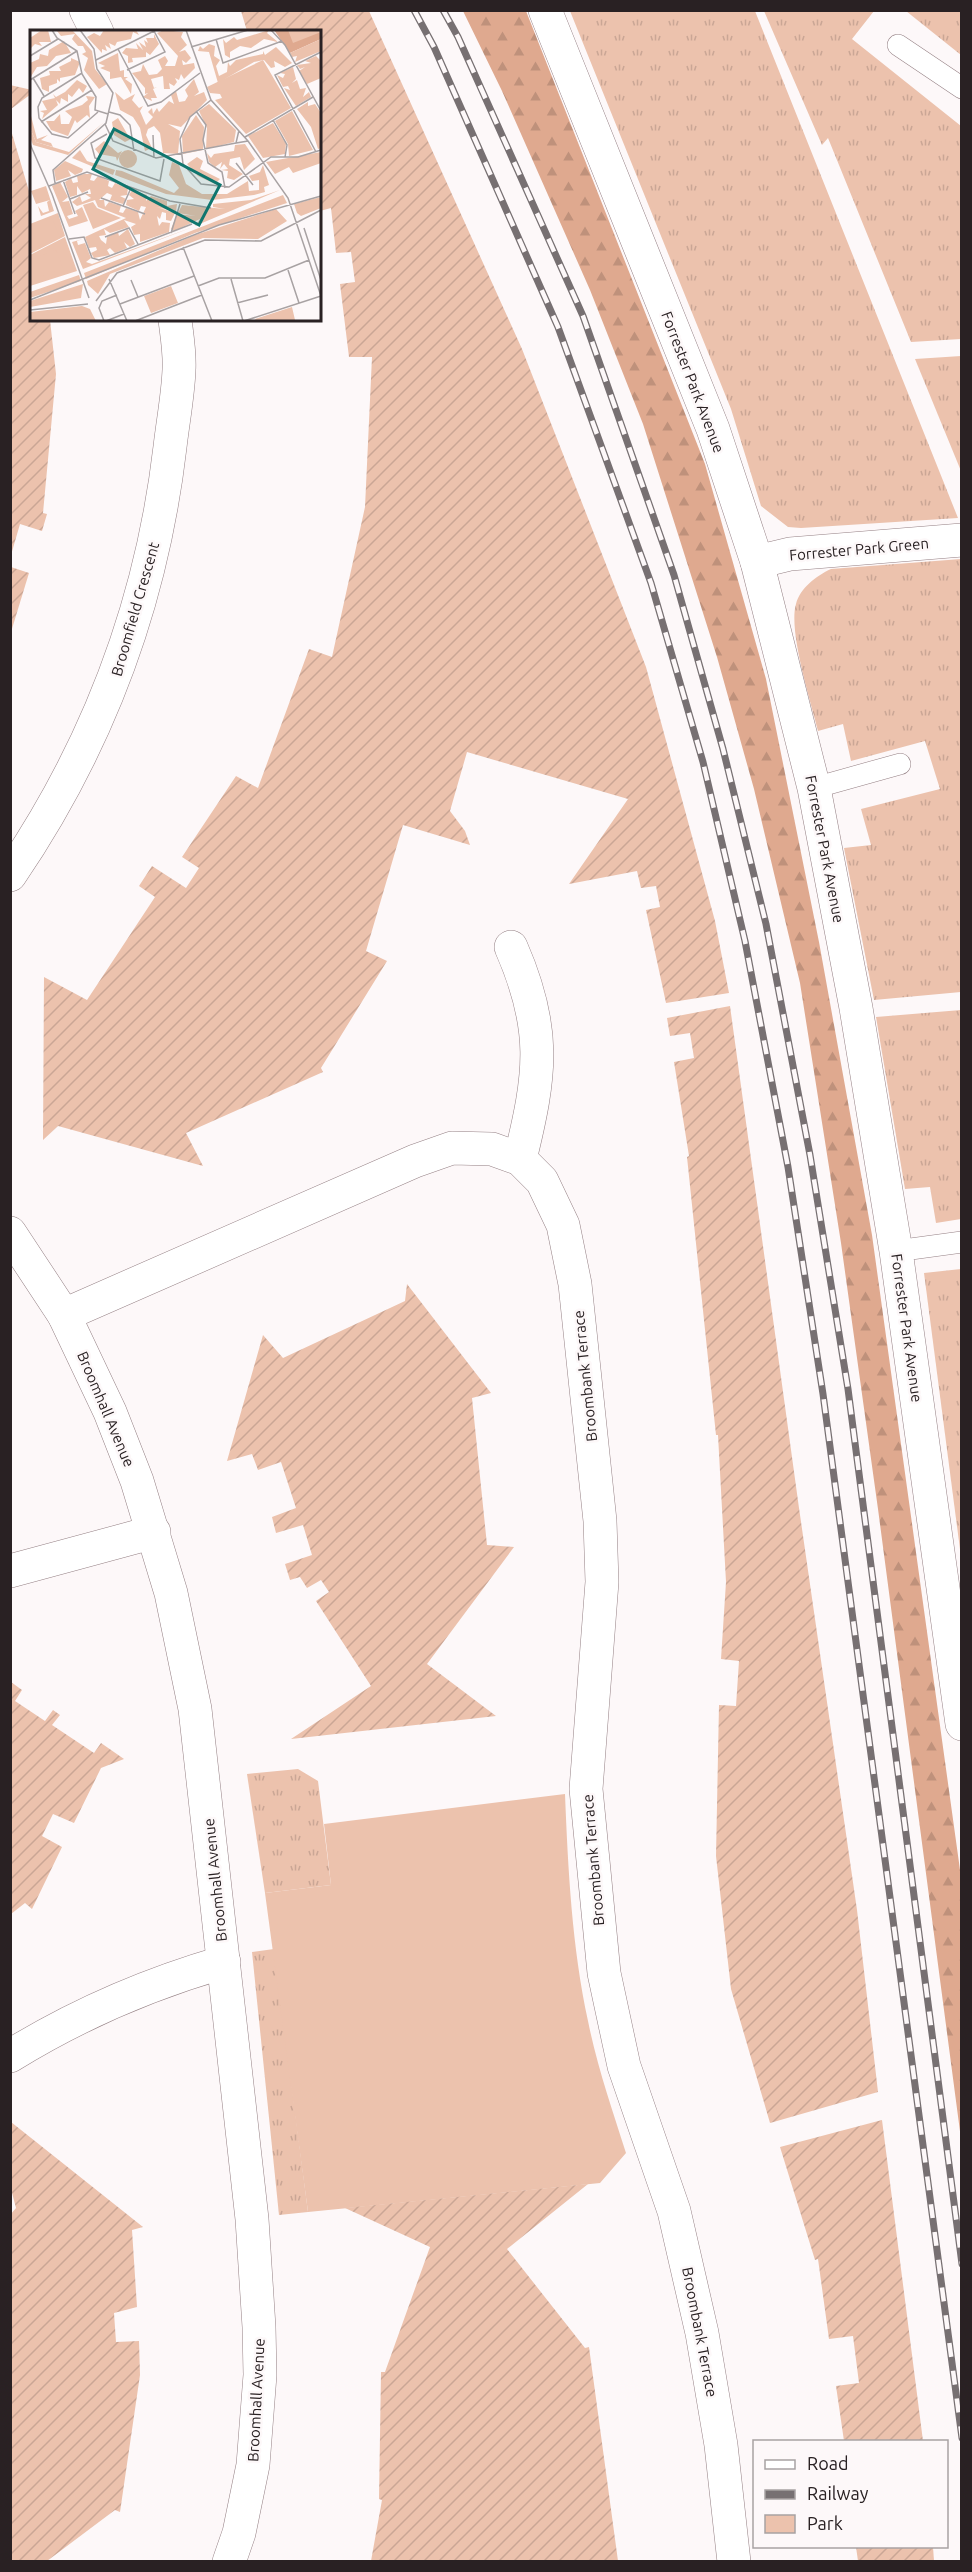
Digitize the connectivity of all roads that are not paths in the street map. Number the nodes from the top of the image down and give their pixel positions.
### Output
1 (86, 10) edge
2 (545, 10) edge
3 (96, 30) edge
4 (898, 45) dead end
5 (962, 88) edge
6 (176, 321) edge
7 (962, 540) edge
8 (757, 562) junction
9 (900, 764) dead end
10 (814, 788) junction
11 (10, 875) edge
12 (511, 947) dead end
13 (520, 1159) junction
14 (10, 1233) edge
15 (962, 1242) edge
16 (896, 1251) junction
17 (64, 1315) junction
18 (154, 1532) junction
19 (10, 1571) edge
20 (958, 1663) edge
21 (962, 1724) edge
22 (224, 1962) junction
23 (10, 2056) edge
24 (228, 2562) edge
25 (734, 2562) edge

1 - 3 street
2 - 8 street, Forrester Park Avenue
4 - 5 lane
6 - 11 street, Broomfield Crescent
7 - 8 street, Forrester Park Green
8 - 10 street, Forrester Park Avenue
9 - 10 lane
10 - 16 street, Forrester Park Avenue
12 - 13 street
13 - 17 street, Broombank Terrace
13 - 25 street, Broombank Terrace
14 - 17 street, Broomhall Avenue
15 - 16 lane
16 - 20 street, Forrester Park Avenue
17 - 18 street, Broomhall Avenue
18 - 19 street
18 - 22 street, Broomhall Avenue
20 - 21 street, Forrester Park Avenue
22 - 23 street
22 - 24 street, Broomhall Avenue

